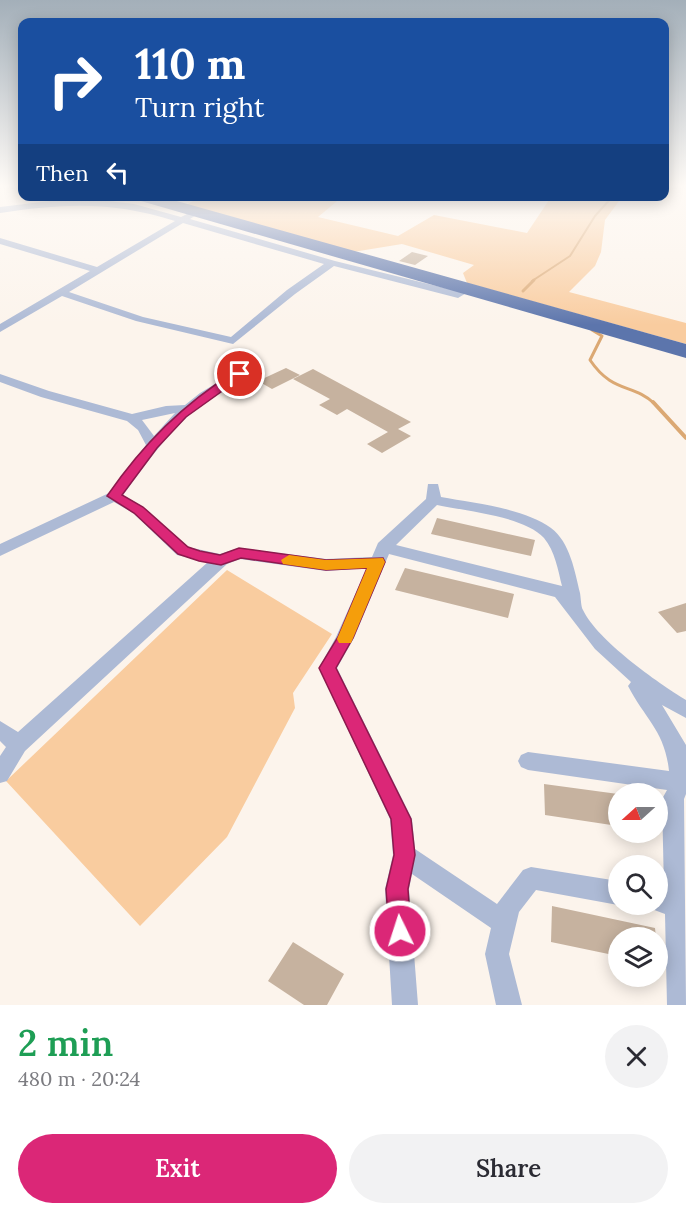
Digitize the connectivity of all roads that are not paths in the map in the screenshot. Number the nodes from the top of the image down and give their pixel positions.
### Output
1 (163, 231) edge
2 (234, 231) edge
3 (245, 231) edge
4 (0, 241) edge
5 (332, 263) junction
6 (97, 270) junction
7 (468, 289) junction
8 (60, 292) junction
9 (2, 326) edge
10 (686, 351) edge
11 (240, 374) dead end
12 (0, 378) edge
13 (189, 409) junction
14 (132, 418) junction
15 (153, 445) junction
16 (114, 496) junction
17 (0, 551) edge
18 (381, 555) junction
19 (221, 560) junction
20 (577, 617) junction
21 (621, 666) junction
22 (686, 710) edge
23 (0, 729) edge
24 (18, 745) junction
25 (528, 761) dead end
26 (0, 774) edge
27 (684, 779) edge
28 (405, 855) junction
29 (608, 891) edge
30 (673, 903) edge
31 (504, 923) junction
32 (682, 991) edge
33 (405, 1005) edge
34 (509, 1005) edge

1 - 6 street
2 - 5 street
3 - 7 highway
4 - 6 street
5 - 7 street
5 - 8 street
6 - 8 street
7 - 10 highway
8 - 9 street
11 - 13 street
12 - 14 street
13 - 14 street
13 - 15 street
14 - 15 street
15 - 16 street
16 - 17 street
16 - 19 street
18 - 19 street
18 - 20 street
18 - 20 street
18 - 28 street
19 - 24 street
20 - 21 street
21 - 22 street
21 - 27 street
23 - 24 street
24 - 26 street
25 - 27 street
27 - 30 street
28 - 31 street
28 - 33 street
29 - 31 street
30 - 32 street
31 - 34 street

